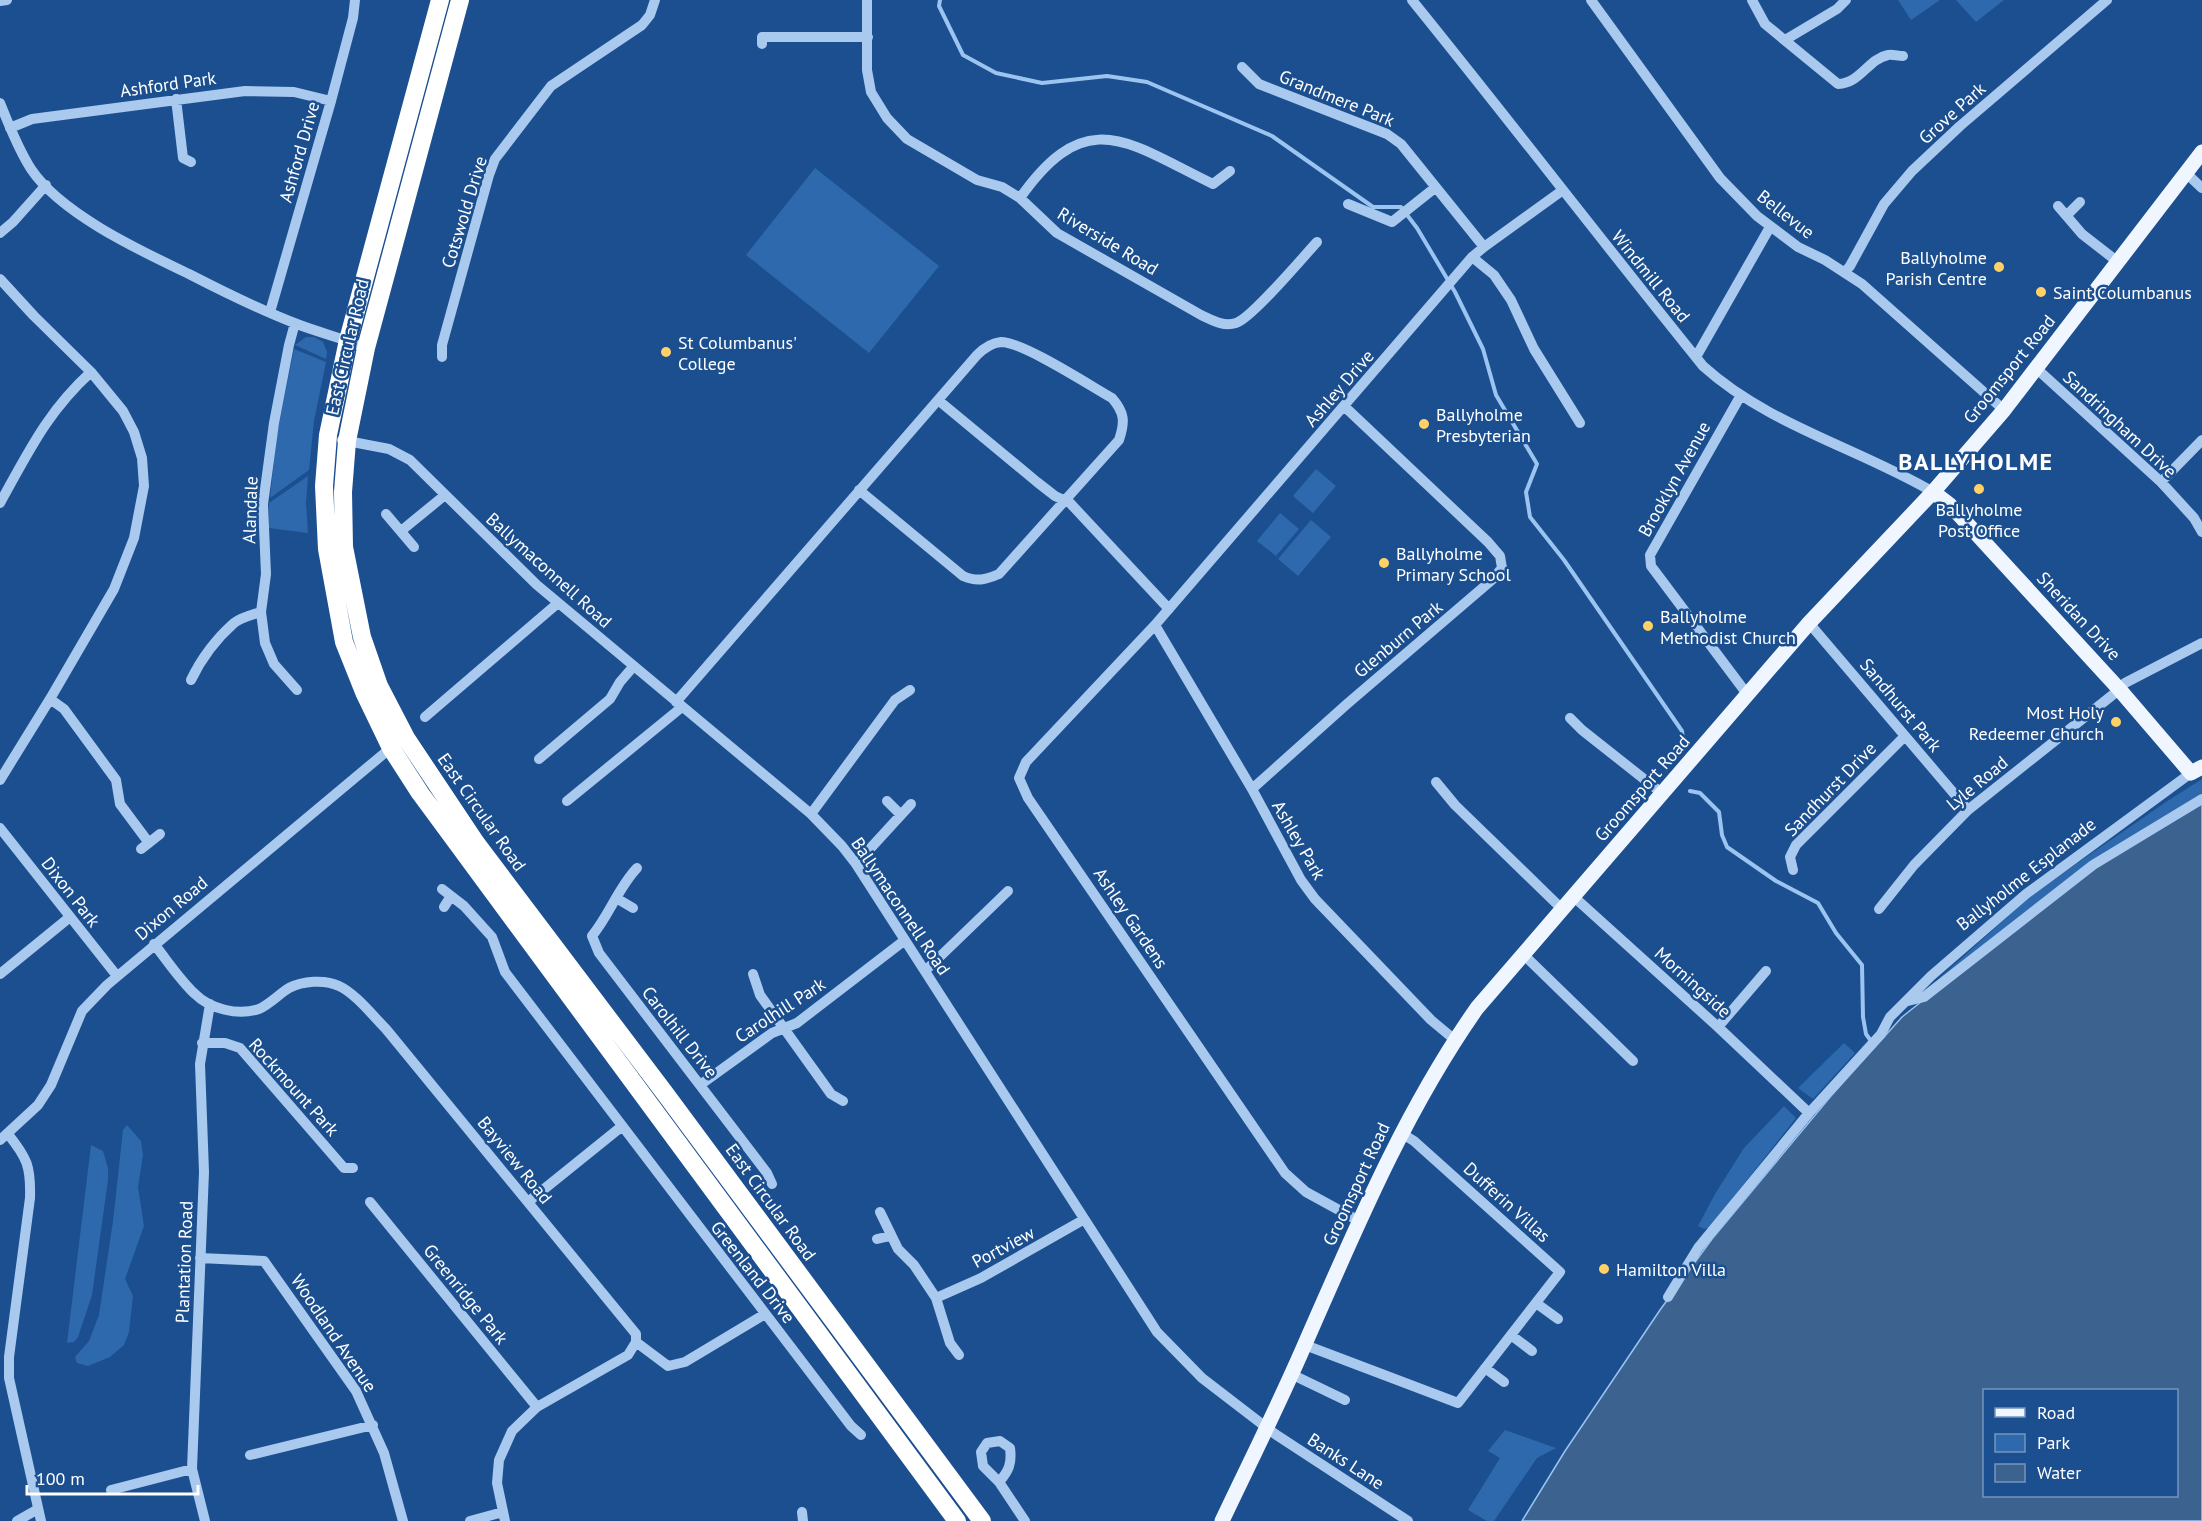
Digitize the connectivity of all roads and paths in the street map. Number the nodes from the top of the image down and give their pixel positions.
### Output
1 (7, 0) edge
2 (355, 0) edge
3 (440, 0) edge
4 (460, 0) edge
5 (655, 0) edge
6 (867, 0) edge
7 (1412, 0) edge
8 (1591, 0) edge
9 (1752, 0) edge
10 (1846, 0) edge
11 (2107, 0) edge
12 (0, 1) edge
13 (868, 37) junction
14 (1785, 40) junction
15 (762, 44) dead end
16 (1903, 56) dead end
17 (1242, 68) dead end
18 (176, 99) junction
19 (331, 101) junction
20 (0, 103) edge
21 (10, 128) junction
22 (2202, 152) edge
23 (191, 162) dead end
24 (1230, 171) dead end
25 (2186, 173) junction
26 (46, 185) junction
27 (1436, 187) junction
28 (2202, 188) edge
29 (1563, 190) junction
30 (1020, 198) junction
31 (2080, 202) dead end
32 (1348, 204) dead end
33 (2058, 206) dead end
34 (2067, 215) junction
35 (1770, 227) junction
36 (0, 233) edge
37 (1317, 242) dead end
38 (1484, 247) junction
39 (1472, 258) junction
40 (2118, 262) junction
41 (1845, 272) junction
42 (0, 279) edge
43 (270, 312) junction
44 (295, 323) junction
45 (348, 340) junction
46 (366, 348) junction
47 (442, 357) dead end
48 (1696, 357) junction
49 (2037, 369) junction
50 (91, 372) junction
51 (1741, 395) junction
52 (938, 400) junction
53 (1345, 407) junction
54 (2004, 410) junction
55 (1580, 423) dead end
56 (328, 435) junction
57 (2202, 440) edge
58 (346, 441) junction
59 (2161, 482) junction
60 (859, 490) junction
61 (1933, 492) junction
62 (445, 495) junction
63 (1065, 501) junction
64 (0, 503) edge
65 (386, 514) dead end
66 (401, 531) junction
67 (2202, 532) edge
68 (414, 547) dead end
69 (558, 603) junction
70 (1169, 609) junction
71 (261, 612) junction
72 (1809, 623) junction
73 (1155, 625) junction
74 (2202, 643) edge
75 (633, 667) junction
76 (191, 680) dead end
77 (2120, 688) junction
78 (297, 690) dead end
79 (910, 690) dead end
80 (1747, 694) junction
81 (50, 699) junction
82 (679, 704) junction
83 (425, 717) dead end
84 (1570, 718) dead end
85 (1905, 736) junction
86 (399, 743) junction
87 (539, 759) dead end
88 (2196, 770) edge
89 (0, 780) edge
90 (1436, 782) dead end
91 (1252, 789) junction
92 (1663, 794) junction
93 (2202, 799) edge
94 (567, 801) dead end
95 (887, 801) dead end
96 (911, 804) dead end
97 (1968, 810) junction
98 (811, 814) junction
99 (902, 814) junction
100 (0, 828) edge
101 (160, 834) dead end
102 (856, 864) junction
103 (637, 868) dead end
104 (1793, 870) dead end
105 (1008, 891) dead end
106 (1574, 897) junction
107 (616, 898) junction
108 (444, 907) dead end
109 (633, 908) dead end
110 (1563, 909) junction
111 (1879, 909) dead end
112 (70, 917) junction
113 (905, 940) junction
114 (153, 944) junction
115 (1523, 954) junction
116 (926, 971) junction
117 (1766, 971) dead end
118 (0, 974) edge
119 (753, 974) dead end
120 (117, 976) junction
121 (1908, 1001) junction
122 (210, 1004) junction
123 (1718, 1027) junction
124 (784, 1029) junction
125 (1455, 1040) junction
126 (202, 1043) junction
127 (1633, 1061) dead end
128 (700, 1085) junction
129 (843, 1101) dead end
130 (1809, 1113) junction
131 (621, 1127) junction
132 (1401, 1133) junction
133 (4, 1137) edge
134 (353, 1168) dead end
135 (772, 1184) dead end
136 (370, 1202) dead end
137 (528, 1202) junction
138 (880, 1212) dead end
139 (1083, 1220) junction
140 (1359, 1221) junction
141 (890, 1236) junction
142 (877, 1239) dead end
143 (200, 1258) junction
144 (1668, 1297) dead end
145 (936, 1298) junction
146 (1536, 1302) junction
147 (765, 1314) junction
148 (1558, 1319) dead end
149 (1511, 1335) junction
150 (636, 1342) junction
151 (1305, 1345) junction
152 (1533, 1351) dead end
153 (959, 1355) dead end
154 (1485, 1368) junction
155 (1291, 1374) junction
156 (1504, 1382) dead end
157 (5, 1390) edge
158 (1345, 1400) dead end
159 (537, 1407) junction
160 (373, 1425) junction
161 (1267, 1426) junction
162 (861, 1435) dead end
163 (250, 1455) dead end
164 (192, 1469) junction
165 (999, 1482) dead end
166 (111, 1490) dead end
167 (38, 1509) junction
168 (504, 1517) edge
169 (17, 1521) edge
170 (42, 1521) edge
171 (205, 1521) edge
172 (403, 1521) edge
173 (470, 1521) edge
174 (957, 1521) edge
175 (982, 1521) edge
176 (1025, 1521) edge
177 (1222, 1521) edge
178 (1408, 1521) edge

1 - 12 street
2 - 19 street, Ashford Drive
3 - 45 highway, East Circular Road
4 - 46 highway, East Circular Road
5 - 47 street, Cotswold Drive
6 - 13 street, Riverside Road
7 - 29 street, Windmill Road
8 - 35 street, Bellevue
9 - 14 street
10 - 14 street
11 - 41 street, Grove Park
13 - 15 street
13 - 30 street, Riverside Road
14 - 16 street
17 - 27 street, Grandmere Park
18 - 19 street, Ashford Park
18 - 21 street, Ashford Park
18 - 23 street
19 - 43 street, Ashford Drive
20 - 21 street
21 - 26 street
22 - 25 main road, Groomsport Road
24 - 30 street
25 - 28 street
25 - 40 main road, Groomsport Road
26 - 36 street
26 - 43 street
27 - 32 street
27 - 38 street, Grandmere Park
29 - 38 street, Ashley Drive
29 - 48 street, Windmill Road
30 - 37 street, Riverside Road
31 - 34 street
33 - 34 street
34 - 40 street
35 - 41 street, Bellevue
35 - 48 street
38 - 39 street, Ashley Drive
39 - 53 street, Ashley Drive
39 - 55 street
40 - 49 main road, Groomsport Road
41 - 54 street, Bellevue
42 - 50 street
43 - 44 street
44 - 45 street
44 - 71 street, Alandale
45 - 46 street
45 - 56 highway, East Circular Road
46 - 58 highway, East Circular Road
48 - 51 street, Windmill Road
49 - 54 main road, Groomsport Road
49 - 59 street, Sandringham Drive
50 - 64 street
50 - 81 street
51 - 61 street, Windmill Road
51 - 80 street, Brooklyn Avenue
52 - 60 street
52 - 63 street
52 - 63 street
53 - 70 street, Ashley Drive
53 - 91 street, Glenburn Park
54 - 61 main road, Groomsport Road
56 - 58 street, Ballymaconnell Road
56 - 86 highway, East Circular Road
57 - 59 street
58 - 62 street, Ballymaconnell Road
58 - 86 highway, East Circular Road
59 - 67 street, Sandringham Drive
60 - 63 street
60 - 82 street
61 - 72 main road, Groomsport Road
61 - 77 main road, Sheridan Drive
62 - 66 street
62 - 69 street, Ballymaconnell Road
63 - 70 street
65 - 66 street
66 - 68 street
69 - 75 street, Ballymaconnell Road
69 - 83 street
70 - 73 street, Ashley Drive
71 - 76 street
71 - 78 street, Alandale
72 - 80 main road, Groomsport Road
72 - 85 street, Sandhurst Park
73 - 91 street, Ashley Park
73 - 140 street, Ashley Gardens
74 - 77 street, Lyle Road
75 - 82 street, Ballymaconnell Road
75 - 87 street
77 - 88 main road, Sheridan Drive
77 - 97 street, Lyle Road
79 - 98 street
80 - 92 main road, Groomsport Road
81 - 89 street
81 - 101 street
82 - 94 street
82 - 98 street, Ballymaconnell Road
84 - 92 street
85 - 97 street, Sandhurst Park
85 - 104 street, Sandhurst Drive
86 - 114 street, Dixon Road
86 - 174 highway, East Circular Road
86 - 175 highway, East Circular Road
88 - 121 street, Ballyholme Esplanade
90 - 110 street
91 - 125 street, Ashley Park
92 - 106 main road, Groomsport Road
93 - 121 street
95 - 99 street
96 - 99 street
97 - 111 street, Lyle Road
98 - 102 street, Ballymaconnell Road
99 - 102 street
100 - 112 street, Dixon Park
102 - 113 street, Ballymaconnell Road
103 - 107 street, Carolhill Drive
105 - 116 street
106 - 110 main road, Groomsport Road
106 - 123 street, Morningside
107 - 109 street
107 - 128 street, Carolhill Drive
108 - 131 street, Greenland Drive
110 - 115 main road, Groomsport Road
112 - 118 street
112 - 120 street, Dixon Park
113 - 116 street, Ballymaconnell Road
113 - 124 street, Carolhill Park
114 - 120 street, Dixon Road
114 - 122 street, Bayview Road
115 - 125 main road, Groomsport Road
115 - 127 street
116 - 139 street, Ballymaconnell Road
117 - 123 street
119 - 124 street
120 - 133 street, Dixon Road
121 - 130 street, Ballyholme Esplanade
122 - 126 street, Plantation Road
122 - 137 street, Bayview Road
123 - 130 street, Morningside
124 - 128 street, Carolhill Park
124 - 129 street
125 - 132 main road, Groomsport Road
126 - 134 street, Rockmount Park
126 - 143 street, Plantation Road
128 - 135 street, Carolhill Drive
130 - 144 street, Ballyholme Esplanade
131 - 137 street
131 - 147 street, Greenland Drive
132 - 140 main road, Groomsport Road
132 - 146 street, Dufferin Villas
133 - 157 street
136 - 159 street, Greenridge Park
137 - 150 street, Bayview Road
138 - 141 street
139 - 145 street, Portview
139 - 161 street, Ballymaconnell Road
140 - 151 main road, Groomsport Road
141 - 142 street
141 - 145 street
143 - 160 street, Woodland Avenue
143 - 164 street, Plantation Road
145 - 153 street
146 - 148 street
146 - 149 street, Dufferin Villas
147 - 150 street
147 - 162 street, Greenland Drive
149 - 152 street
149 - 154 street, Dufferin Villas
150 - 159 street
151 - 154 street, Dufferin Villas
151 - 155 main road, Groomsport Road
154 - 156 street
155 - 158 street
155 - 161 main road, Groomsport Road
157 - 167 street
159 - 168 street
160 - 163 street
160 - 172 street, Woodland Avenue
161 - 177 main road, Groomsport Road
161 - 178 street, Banks Lane
164 - 166 street
164 - 171 street, Plantation Road
165 - 176 street
167 - 169 street
167 - 170 street
168 - 173 street

